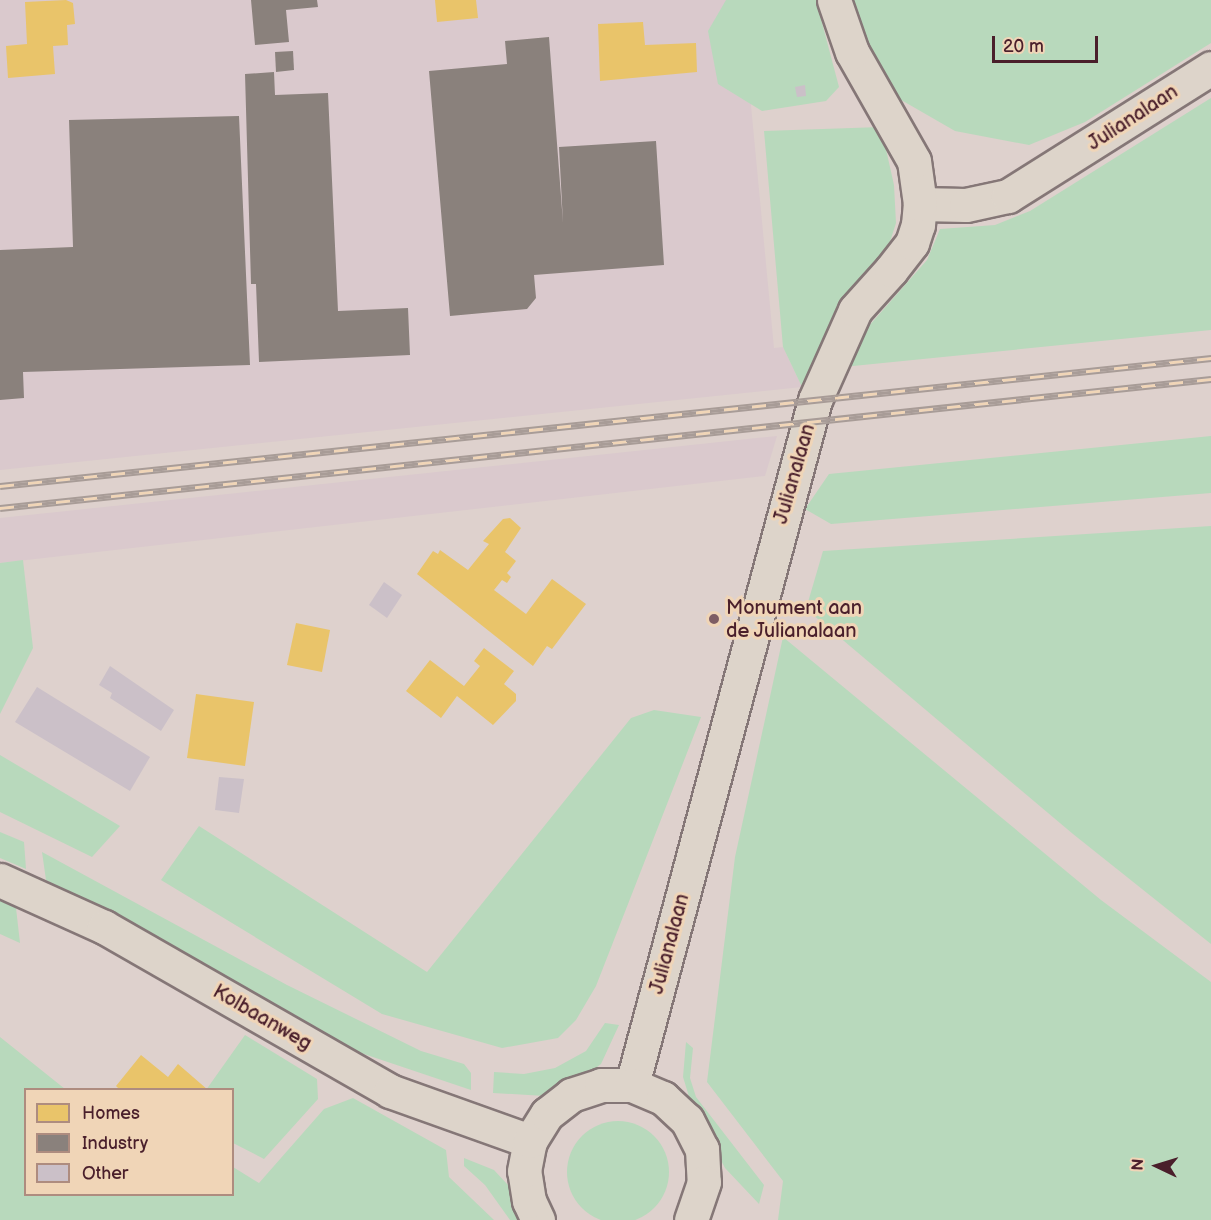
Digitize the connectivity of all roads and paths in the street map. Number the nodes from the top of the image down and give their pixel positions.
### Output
1 (834, 0) edge
2 (1211, 68) edge
3 (920, 204) junction
4 (0, 880) edge
5 (632, 1085) junction
6 (530, 1141) junction
7 (700, 1218) edge
8 (538, 1220) edge

1 - 3 street
2 - 3 street, Julianalaan
3 - 5 street, Julianalaan
4 - 6 street, Kolbaanweg
5 - 6 street
5 - 7 street
6 - 8 street

